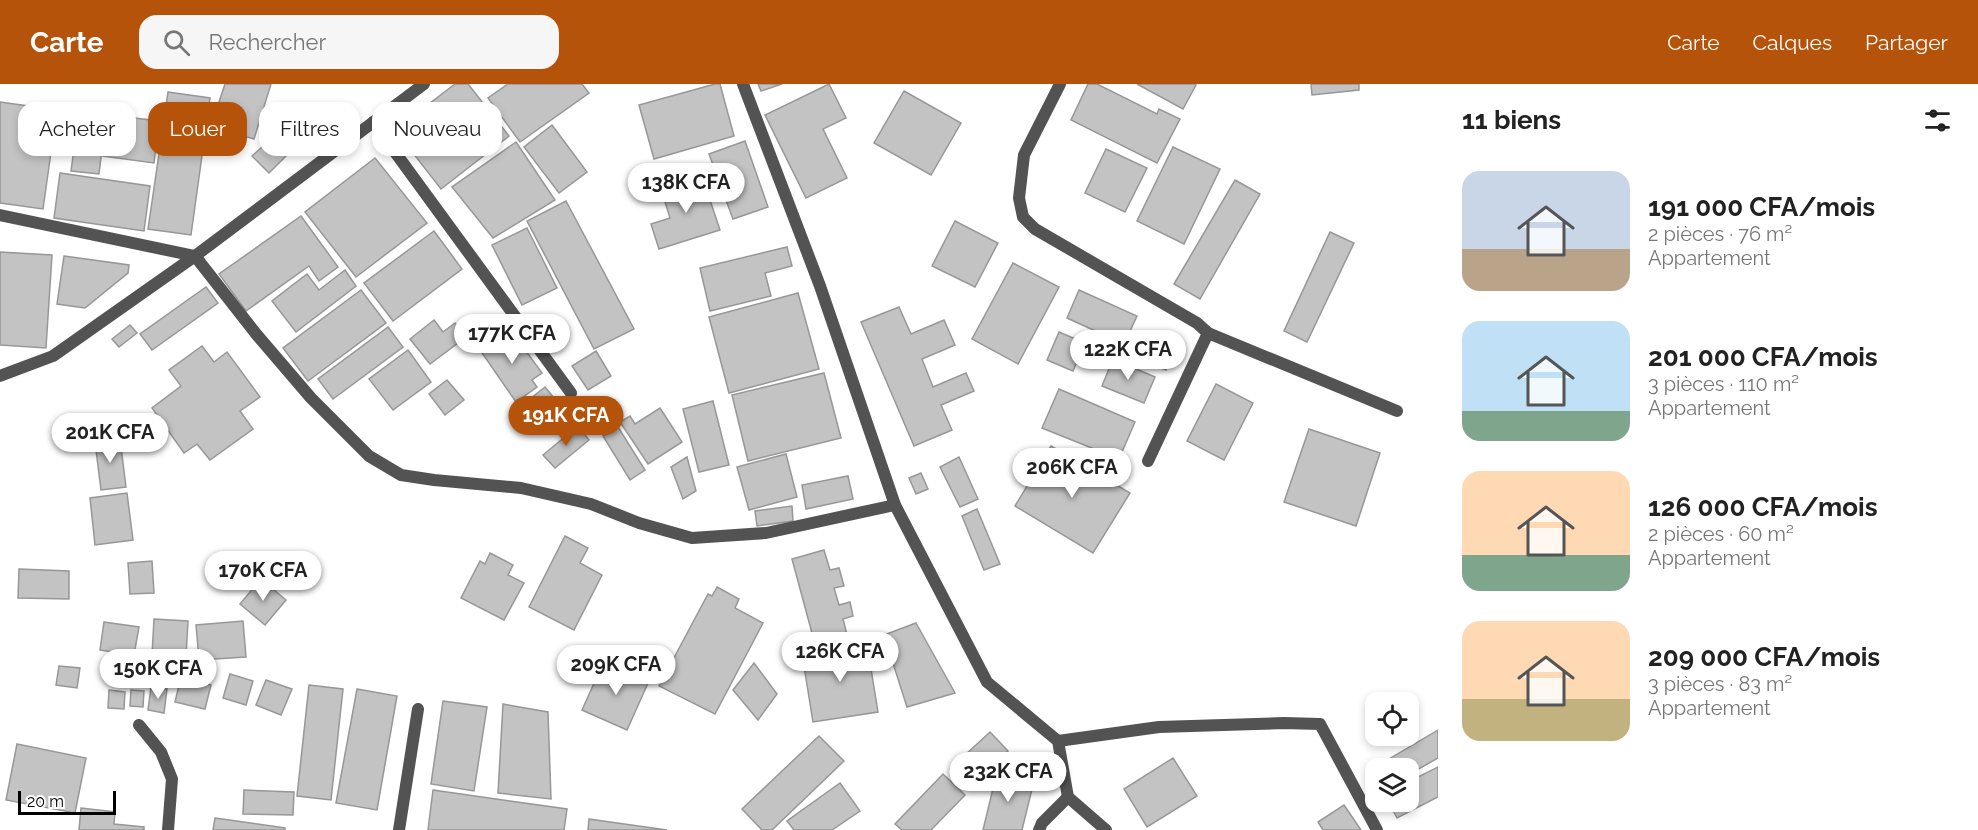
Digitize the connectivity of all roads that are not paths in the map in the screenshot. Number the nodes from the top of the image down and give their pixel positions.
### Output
1 (424, 84) edge
2 (743, 84) edge
3 (1060, 84) edge
4 (400, 102) edge
5 (372, 123) edge
6 (398, 156) edge
7 (0, 215) edge
8 (195, 256) junction
9 (1208, 333) junction
10 (0, 376) edge
11 (571, 393) dead end
12 (1397, 411) dead end
13 (1148, 461) dead end
14 (895, 505) junction
15 (418, 709) dead end
16 (139, 725) dead end
17 (1058, 741) junction
18 (1068, 796) junction
19 (168, 830) edge
20 (399, 830) edge
21 (1039, 830) edge
22 (1107, 830) edge
23 (1377, 830) edge

1 - 4 street
2 - 14 street
3 - 9 street
5 - 8 street
6 - 11 street
7 - 8 street
8 - 10 street
8 - 14 street
9 - 12 street
9 - 13 street
14 - 17 street
15 - 20 street
16 - 19 street
17 - 18 street
17 - 23 street
18 - 21 street
18 - 22 street

